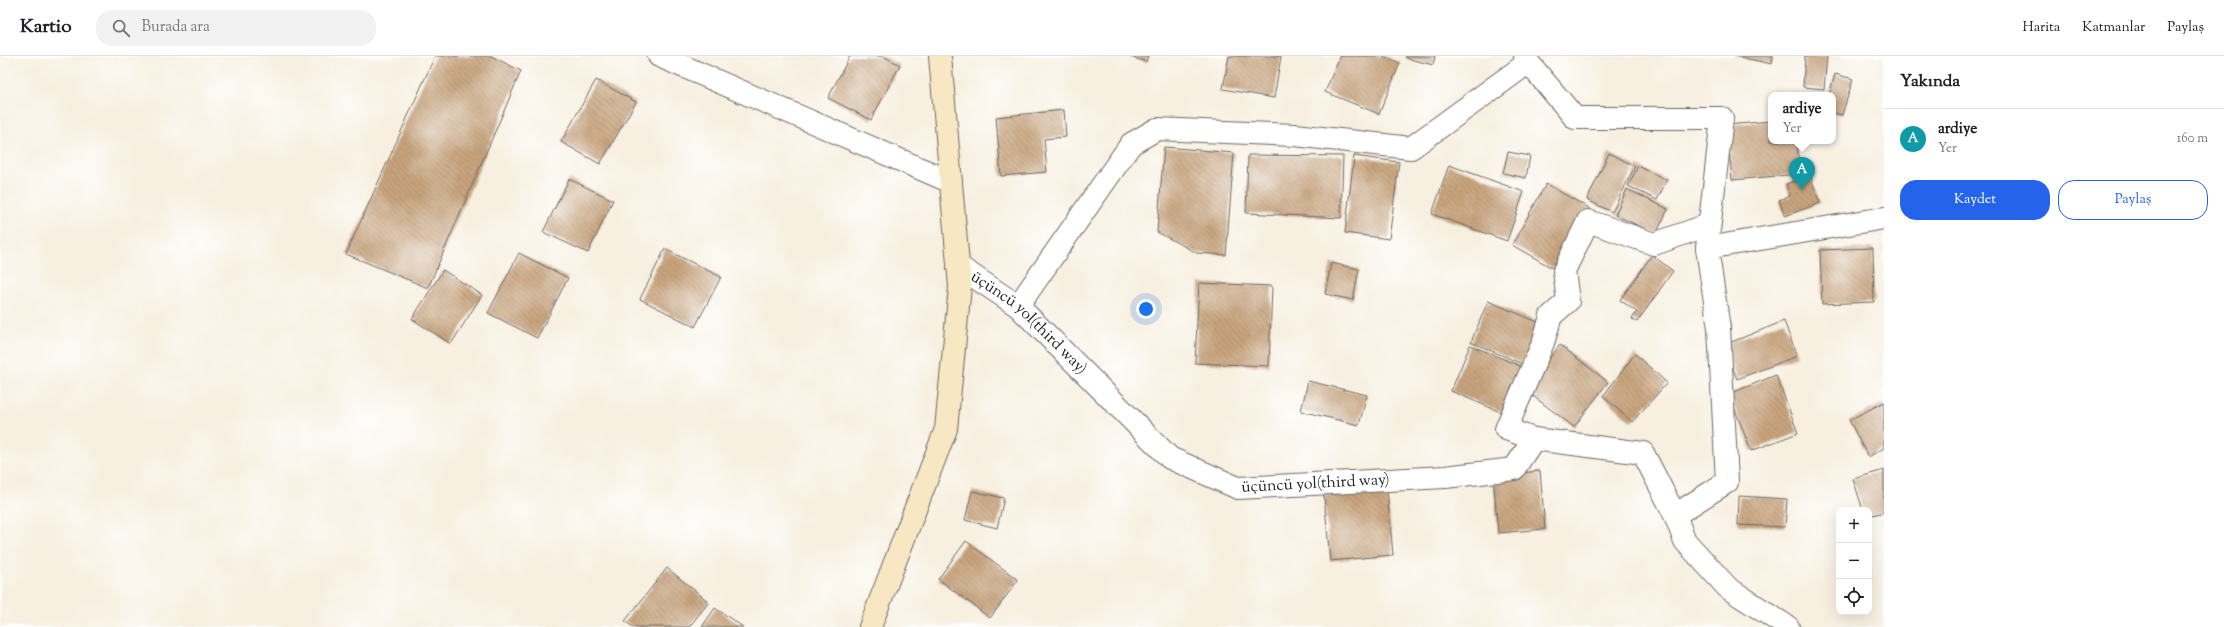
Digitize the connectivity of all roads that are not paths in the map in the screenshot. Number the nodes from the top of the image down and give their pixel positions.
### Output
1 (660, 56) edge
2 (940, 56) edge
3 (1527, 59) edge
4 (951, 182) junction
5 (1884, 218) edge
6 (1708, 225) junction
7 (1707, 248) junction
8 (958, 266) junction
9 (1018, 306) junction
10 (1534, 439) junction
11 (1675, 515) junction
12 (870, 627) edge
13 (1788, 627) edge

1 - 4 street
2 - 4 street
3 - 6 street
3 - 9 street
4 - 8 street
5 - 7 street
6 - 7 street
6 - 10 street
7 - 11 street
8 - 9 street, üçüncü yol(third way)
8 - 12 street
9 - 10 street, üçüncü yol(third way)
10 - 11 street
11 - 13 street

